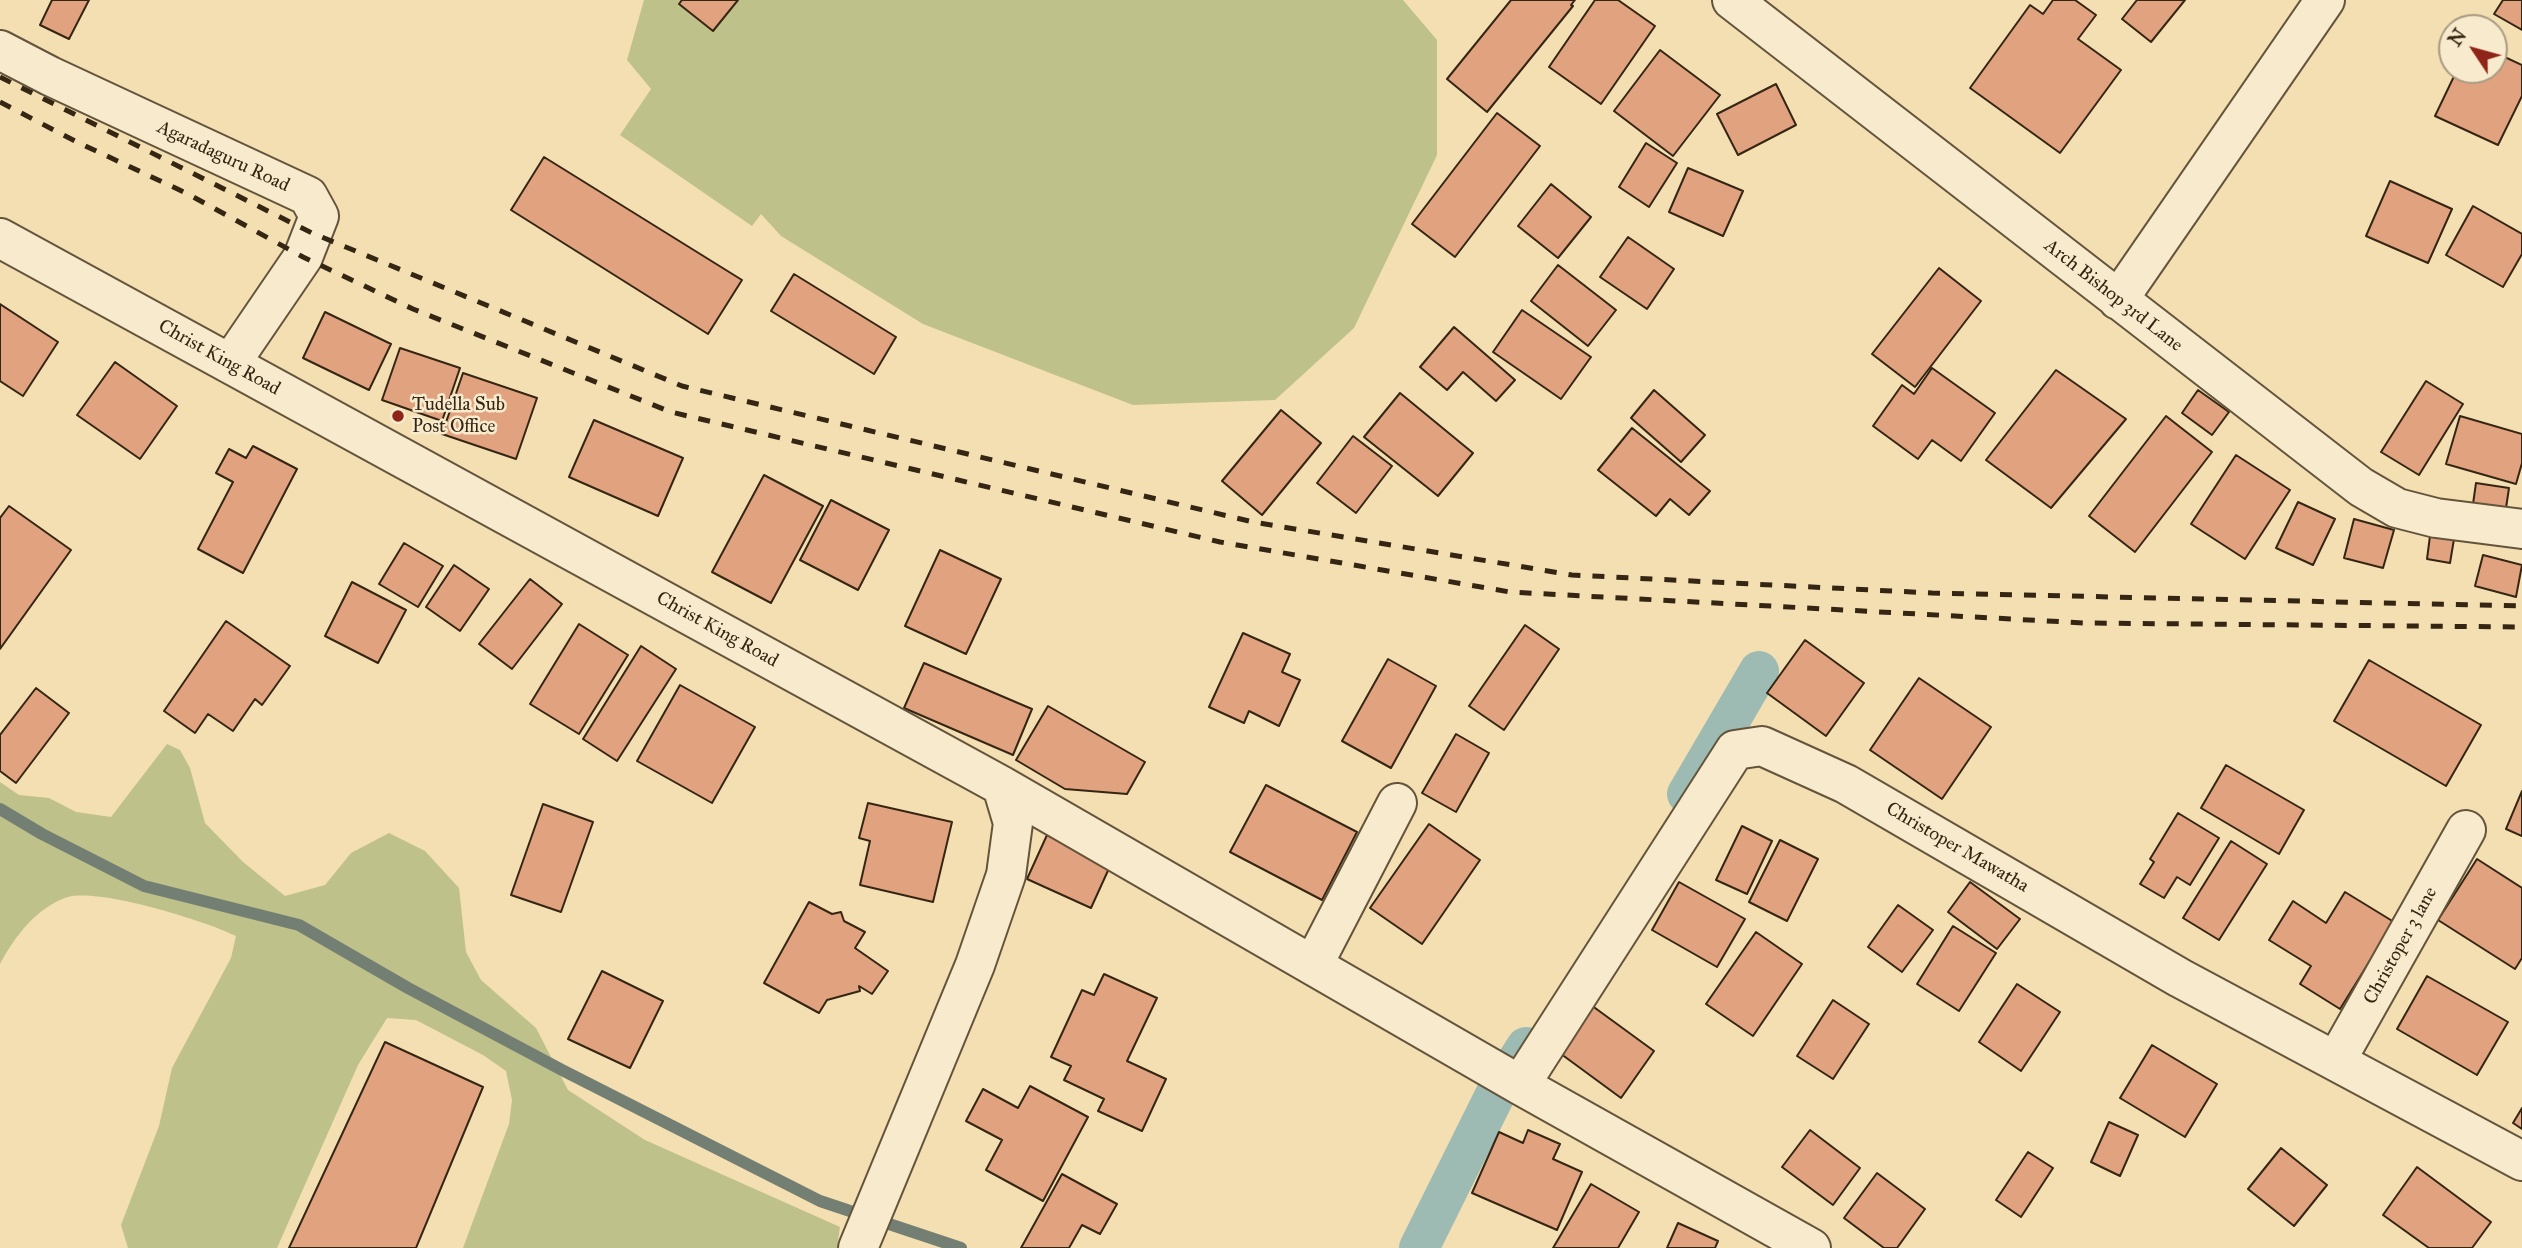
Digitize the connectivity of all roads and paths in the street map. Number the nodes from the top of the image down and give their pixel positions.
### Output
1 (1732, 0) edge
2 (2325, 0) edge
3 (0, 50) edge
4 (0, 238) edge
5 (2118, 300) junction
6 (230, 364) junction
7 (2522, 529) edge
8 (1002, 786) junction
9 (1398, 803) dead end
10 (2466, 830) dead end
11 (1313, 965) junction
12 (2336, 1061) junction
13 (1520, 1085) junction
14 (2522, 1161) edge
15 (858, 1248) edge
16 (1811, 1248) edge

1 - 5 street, Arch Bishop 3rd Lane
2 - 5 street
3 - 6 street, Agaradaguru Road
4 - 6 street, Christ King Road
5 - 7 street, Arch Bishop 3rd Lane
6 - 8 street, Christ King Road
8 - 11 street, Christ King Road
8 - 15 street
9 - 11 street
10 - 12 street, Christoper 3 lane
11 - 13 street, Christ King Road
12 - 13 street, Christoper Mawatha
12 - 14 street, Christoper Mawatha
13 - 16 street, Christ King Road

